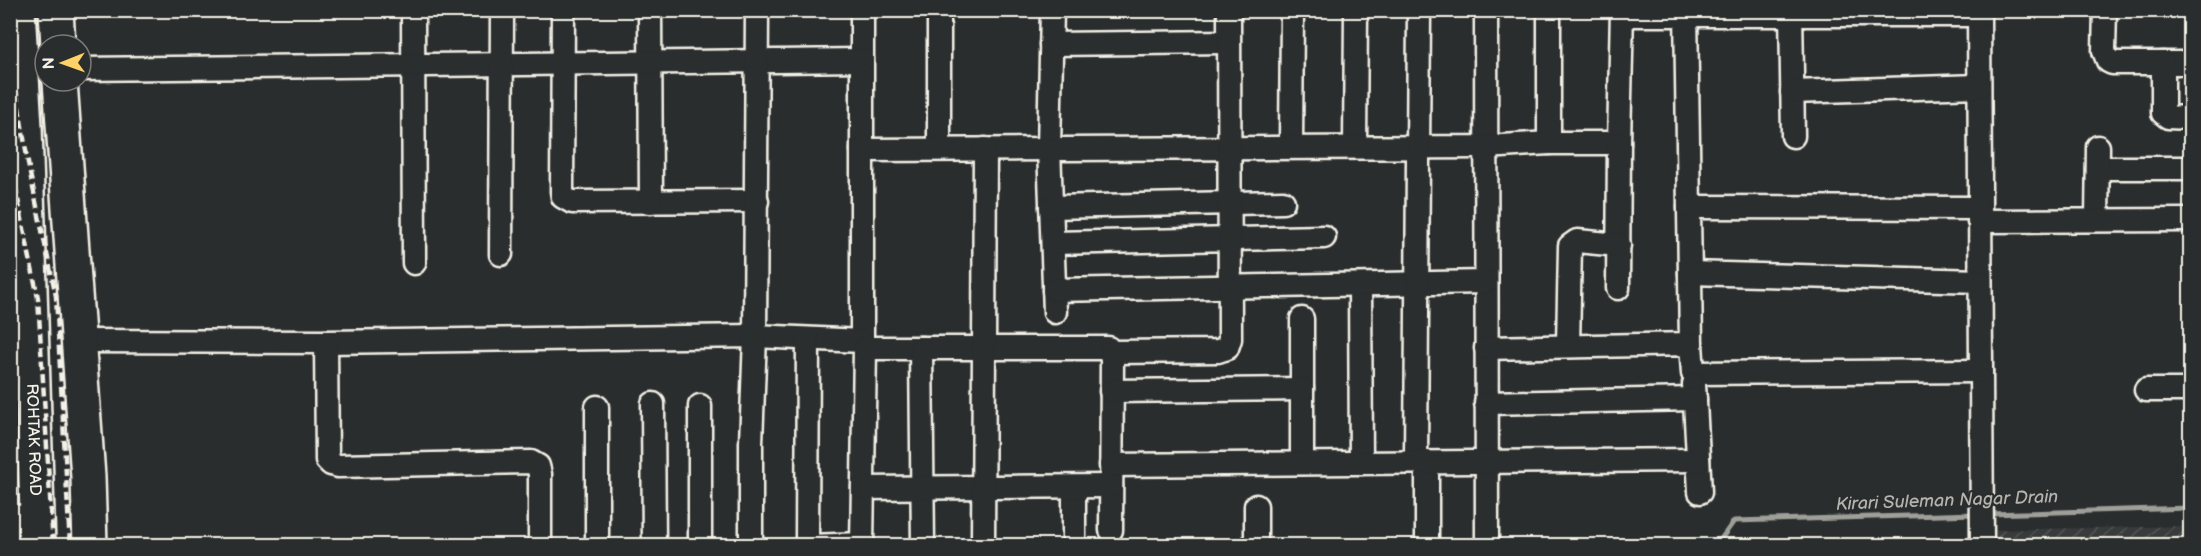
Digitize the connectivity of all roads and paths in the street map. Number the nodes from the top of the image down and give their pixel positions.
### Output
1 (18, 10) edge
2 (56, 10) edge
3 (413, 10) edge
4 (502, 10) edge
5 (563, 10) edge
6 (650, 10) edge
7 (757, 10) edge
8 (862, 10) edge
9 (939, 10) edge
10 (1052, 10) edge
11 (1228, 10) edge
12 (1293, 10) edge
13 (1356, 10) edge
14 (1419, 10) edge
15 (1486, 10) edge
16 (1549, 10) edge
17 (2105, 10) edge
18 (1622, 13) edge
19 (1686, 13) edge
20 (1791, 13) edge
21 (1979, 13) edge
22 (57, 33) edge
23 (1228, 42) junction
24 (1051, 44) junction
25 (862, 60) junction
26 (757, 62) junction
27 (649, 63) junction
28 (2163, 63) junction
29 (2190, 63) edge
30 (501, 64) junction
31 (562, 64) junction
32 (413, 65) junction
33 (93, 69) edge
34 (1979, 86) junction
35 (1792, 92) junction
36 (61, 93) edge
37 (2190, 118) edge
38 (1793, 135) dead end
39 (1549, 143) junction
40 (1619, 143) junction
41 (1228, 147) junction
42 (1291, 147) junction
43 (1355, 147) junction
44 (1418, 147) junction
45 (1486, 147) junction
46 (1049, 148) junction
47 (939, 149) junction
48 (985, 149) junction
49 (862, 150) junction
50 (2190, 168) edge
51 (757, 201) junction
52 (651, 202) junction
53 (1283, 202) dead end
54 (1228, 203) junction
55 (1052, 207) junction
56 (1689, 207) junction
57 (1979, 214) junction
58 (2097, 220) junction
59 (2190, 220) edge
60 (1324, 237) dead end
61 (1228, 239) junction
62 (1053, 243) junction
63 (1619, 245) junction
64 (501, 254) dead end
65 (414, 262) dead end
66 (1690, 273) junction
67 (1980, 281) junction
68 (1486, 282) junction
69 (1416, 284) junction
70 (1360, 285) junction
71 (1228, 287) junction
72 (1618, 288) dead end
73 (1302, 319) dead end
74 (755, 336) junction
75 (808, 339) junction
76 (78, 341) junction
77 (326, 342) junction
78 (1691, 344) junction
79 (863, 345) junction
80 (1568, 346) junction
81 (985, 347) junction
82 (921, 348) junction
83 (1486, 348) junction
84 (1111, 352) junction
85 (1981, 371) junction
86 (1693, 373) junction
87 (1302, 389) junction
88 (2146, 390) dead end
89 (2190, 390) edge
90 (1111, 391) junction
91 (1695, 399) junction
92 (653, 404) dead end
93 (1486, 404) junction
94 (700, 406) dead end
95 (597, 407) dead end
96 (1698, 460) junction
97 (1486, 461) junction
98 (1421, 462) junction
99 (1302, 463) junction
100 (1361, 463) junction
101 (1111, 476) junction
102 (1074, 487) junction
103 (863, 488) junction
104 (922, 488) junction
105 (984, 488) junction
106 (1700, 492) dead end
107 (1256, 506) dead end
108 (25, 524) edge
109 (1111, 530) dead end
110 (1982, 539) edge
111 (862, 545) edge
112 (14, 546) edge
113 (90, 546) edge
114 (540, 546) edge
115 (597, 546) edge
116 (654, 546) edge
117 (700, 546) edge
118 (751, 546) edge
119 (807, 546) edge
120 (811, 546) edge
121 (923, 546) edge
122 (983, 546) edge
123 (1074, 546) edge
124 (1256, 546) edge
125 (1427, 546) edge
126 (1487, 546) edge

1 - 108 highway, ROHTAK ROAD
2 - 22 highway
3 - 32 street
4 - 30 street
5 - 31 street
6 - 27 street
7 - 26 street
8 - 25 street
9 - 47 street
10 - 24 street
11 - 23 street
12 - 42 street
13 - 43 street
14 - 44 street
15 - 45 street
16 - 39 street
17 - 28 street
18 - 19 street
18 - 40 street
19 - 20 street
19 - 56 street
20 - 21 street
20 - 35 street
21 - 34 street
23 - 24 street
23 - 41 street
24 - 46 street
25 - 26 street
25 - 49 street
26 - 27 street
26 - 51 street
27 - 31 street
27 - 52 street
28 - 29 street
28 - 37 street
30 - 31 street
30 - 32 street
30 - 64 street
31 - 52 street
32 - 33 street
32 - 65 street
34 - 35 street
34 - 57 street
35 - 38 street
36 - 76 highway
39 - 40 street
39 - 45 street
40 - 63 street
41 - 42 street
41 - 46 street
41 - 54 street
42 - 43 street
43 - 44 street
44 - 45 street
44 - 69 street
45 - 68 street
46 - 48 street
46 - 55 street
47 - 48 street
47 - 49 street
48 - 81 street
49 - 79 street
50 - 58 street
51 - 52 street
51 - 74 street
53 - 54 street
54 - 55 street
54 - 61 street
55 - 62 street
56 - 57 street
56 - 66 street
57 - 58 street
57 - 67 street
58 - 59 street
60 - 61 street
61 - 62 street
61 - 71 street
62 - 71 street
63 - 72 street
63 - 80 street
66 - 67 street
66 - 78 street
67 - 85 street
68 - 69 street
68 - 83 street
69 - 70 street
69 - 98 street
70 - 71 street
70 - 100 street
71 - 84 street
73 - 87 street
74 - 75 street
74 - 77 street
74 - 118 street
75 - 79 street
75 - 119 street
76 - 77 street
76 - 113 highway
77 - 114 street
78 - 80 street
78 - 86 street
79 - 82 street
79 - 103 street
80 - 83 street
81 - 82 street
81 - 84 street
81 - 105 street
82 - 104 street
83 - 93 street
84 - 90 street
85 - 86 street
85 - 110 street
86 - 91 street
87 - 90 street
87 - 99 street
88 - 89 street
90 - 101 street
91 - 93 street
91 - 96 street
92 - 116 street
93 - 97 street
94 - 117 street
95 - 115 street
96 - 97 street
96 - 106 street
97 - 98 street
97 - 126 street
98 - 100 street
98 - 125 street
99 - 100 street
99 - 101 street
101 - 102 street
101 - 109 street
102 - 105 street
102 - 123 street
103 - 104 street
103 - 111 street
104 - 105 street
104 - 121 street
105 - 122 street
107 - 124 street
108 - 112 street
111 - 120 street

